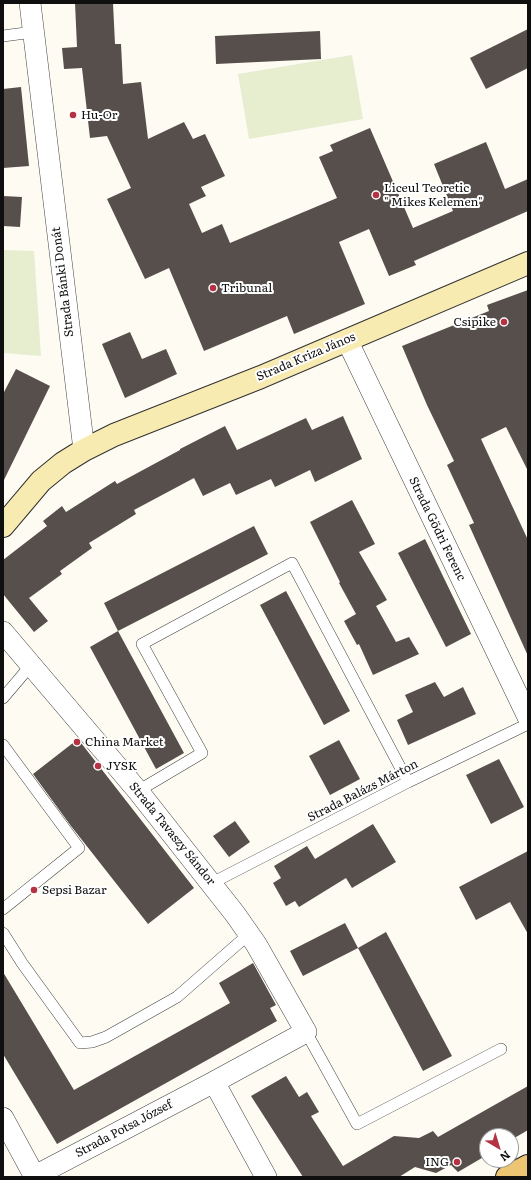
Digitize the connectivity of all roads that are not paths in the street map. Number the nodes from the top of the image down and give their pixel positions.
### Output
1 (30, 3) edge
2 (33, 32) junction
3 (3, 36) edge
4 (528, 263) edge
5 (347, 340) junction
6 (84, 450) junction
7 (3, 526) edge
8 (3, 632) edge
9 (31, 665) junction
10 (3, 698) edge
11 (528, 717) edge
12 (528, 724) edge
13 (3, 745) edge
14 (408, 782) junction
15 (138, 791) junction
16 (212, 883) junction
17 (3, 909) edge
18 (3, 933) edge
19 (249, 934) junction
20 (306, 1032) junction
21 (501, 1049) dead end
22 (214, 1082) junction
23 (3, 1118) edge
24 (528, 1166) edge
25 (35, 1176) edge
26 (266, 1177) edge
27 (507, 1177) edge

1 - 2 street, Strada Bánki Donát
2 - 3 lane
2 - 6 street, Strada Bánki Donát
4 - 5 street, Strada Kriza János
5 - 6 street, Strada Kriza János
5 - 11 street, Strada Gödri Ferenc
6 - 7 street
8 - 9 street, Strada Tavaszy Sándor
9 - 10 lane
9 - 15 street, Strada Tavaszy Sándor
12 - 14 lane, Strada Balázs Márton
13 - 17 lane
14 - 15 lane
14 - 16 lane, Strada Balázs Márton
15 - 16 street, Strada Tavaszy Sándor
16 - 19 street, Strada Tavaszy Sándor
18 - 19 lane
19 - 20 street, Strada Tavaszy Sándor
20 - 21 lane
20 - 22 street, Strada Potsa József
22 - 25 street, Strada Potsa József
22 - 26 street
23 - 25 street
24 - 27 main road

